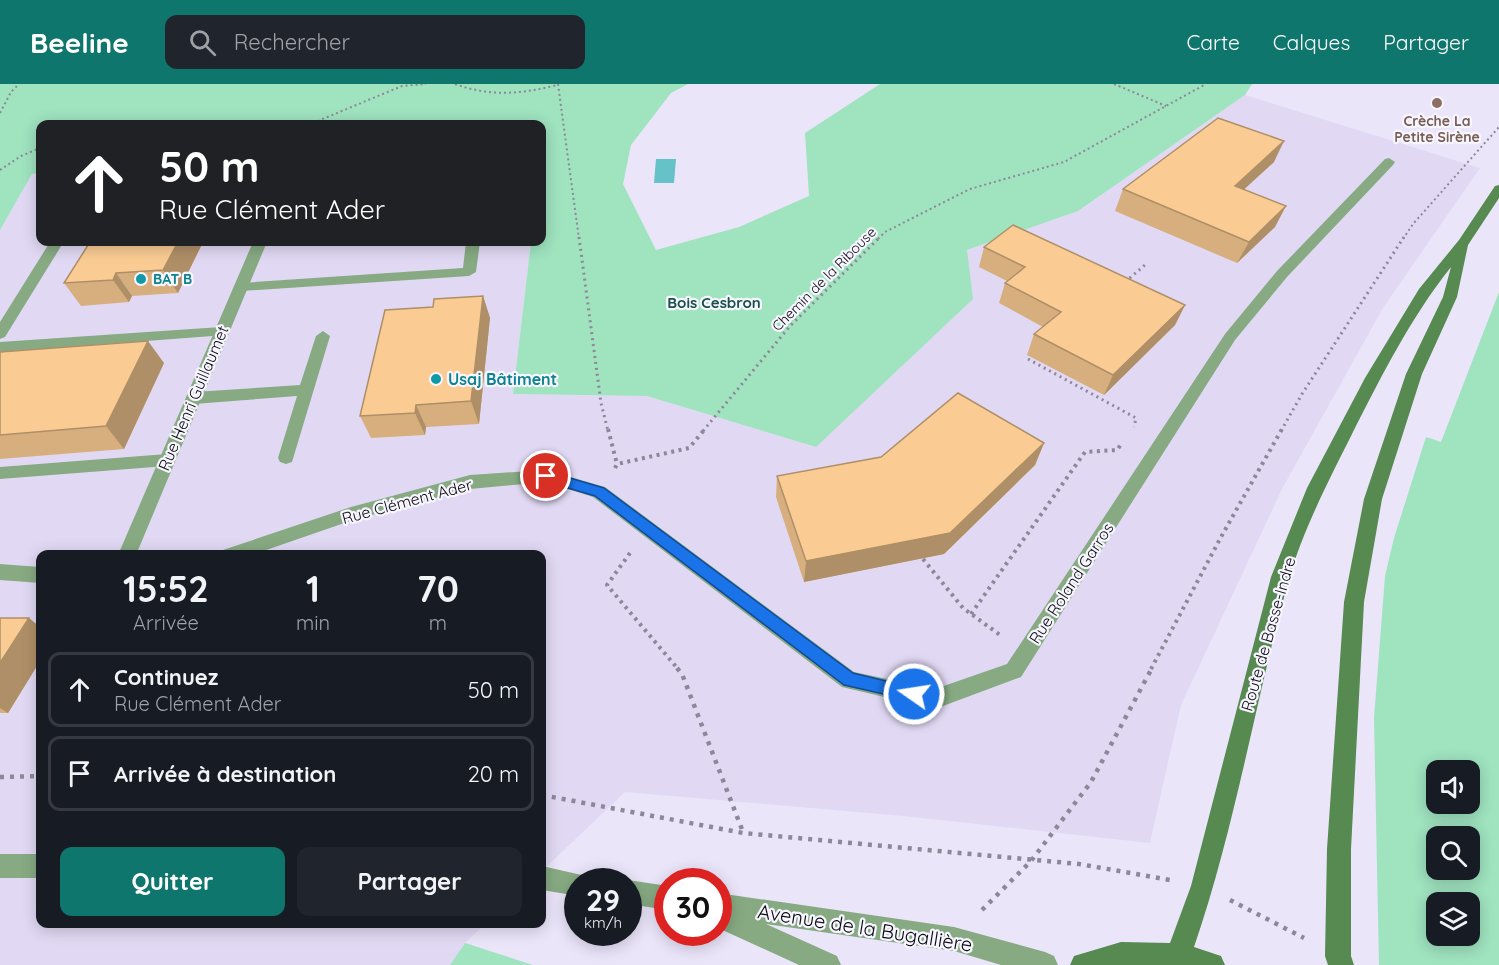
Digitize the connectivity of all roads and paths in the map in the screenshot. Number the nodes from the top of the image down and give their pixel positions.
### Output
1 (20, 84) edge
2 (419, 84) edge
3 (426, 84) edge
4 (455, 84) edge
5 (1114, 84) edge
6 (1206, 84) edge
7 (558, 85) edge
8 (1166, 106) junction
9 (0, 113) edge
10 (320, 120) edge
11 (1499, 127) edge
12 (36, 150) edge
13 (1389, 162) dead end
14 (0, 170) edge
15 (1499, 189) edge
16 (1464, 242) junction
17 (54, 246) edge
18 (258, 246) edge
19 (472, 246) edge
20 (1145, 265) dead end
21 (241, 287) junction
22 (1119, 287) edge
23 (221, 333) junction
24 (0, 334) edge
25 (323, 336) dead end
26 (0, 347) edge
27 (1028, 359) dead end
28 (306, 390) junction
29 (194, 398) junction
30 (1130, 432) dead end
31 (1126, 438) dead end
32 (286, 458) dead end
33 (167, 460) junction
34 (617, 464) junction
35 (0, 473) edge
36 (599, 492) junction
37 (647, 528) junction
38 (129, 550) edge
39 (245, 550) edge
40 (923, 559) edge
41 (0, 572) edge
42 (36, 575) edge
43 (971, 614) junction
44 (1025, 653) junction
45 (36, 776) edge
46 (0, 777) edge
47 (546, 796) edge
48 (743, 833) junction
49 (1031, 861) junction
50 (0, 866) edge
51 (36, 866) edge
52 (546, 879) edge
53 (564, 882) edge
54 (732, 907) edge
55 (732, 921) edge
56 (954, 939) junction
57 (1178, 956) junction
58 (828, 965) edge
59 (1045, 965) edge
60 (1083, 965) edge
61 (1212, 965) edge
62 (1341, 965) edge

1 - 9 path
2 - 3 path
2 - 10 path
4 - 7 path
5 - 8 path
6 - 8 path, Chemin de la Ribouse
7 - 34 path
8 - 34 path, Chemin de la Ribouse
11 - 49 path
12 - 14 path
13 - 44 street, Rue Roland Garros
15 - 16 main road, Route de Basse-Indre
16 - 57 main road, Route de Basse-Indre
16 - 62 main road, Route de Basse-Indre
17 - 24 street
18 - 21 street, Rue Henri Guillaumet
19 - 21 street
20 - 22 path
21 - 23 street, Rue Henri Guillaumet
23 - 26 street
23 - 29 street, Rue Henri Guillaumet
25 - 28 street
27 - 30 path
28 - 29 street
28 - 32 street
29 - 33 street, Rue Henri Guillaumet
31 - 43 path
33 - 35 street
33 - 38 street, Rue Henri Guillaumet
34 - 36 path
36 - 37 street, Rue Clément Ader
36 - 39 street, Rue Clément Ader
37 - 44 street, Rue Roland Garros
37 - 48 path
40 - 43 path
41 - 42 street
43 - 44 path
45 - 46 path
47 - 48 path
48 - 49 path
49 - 56 path
50 - 51 street
52 - 53 street
54 - 56 street, Avenue de la Bugallière
55 - 58 street, Avenue de la Bugallière
56 - 59 street, Avenue de la Bugallière
57 - 60 main road
57 - 61 main road

